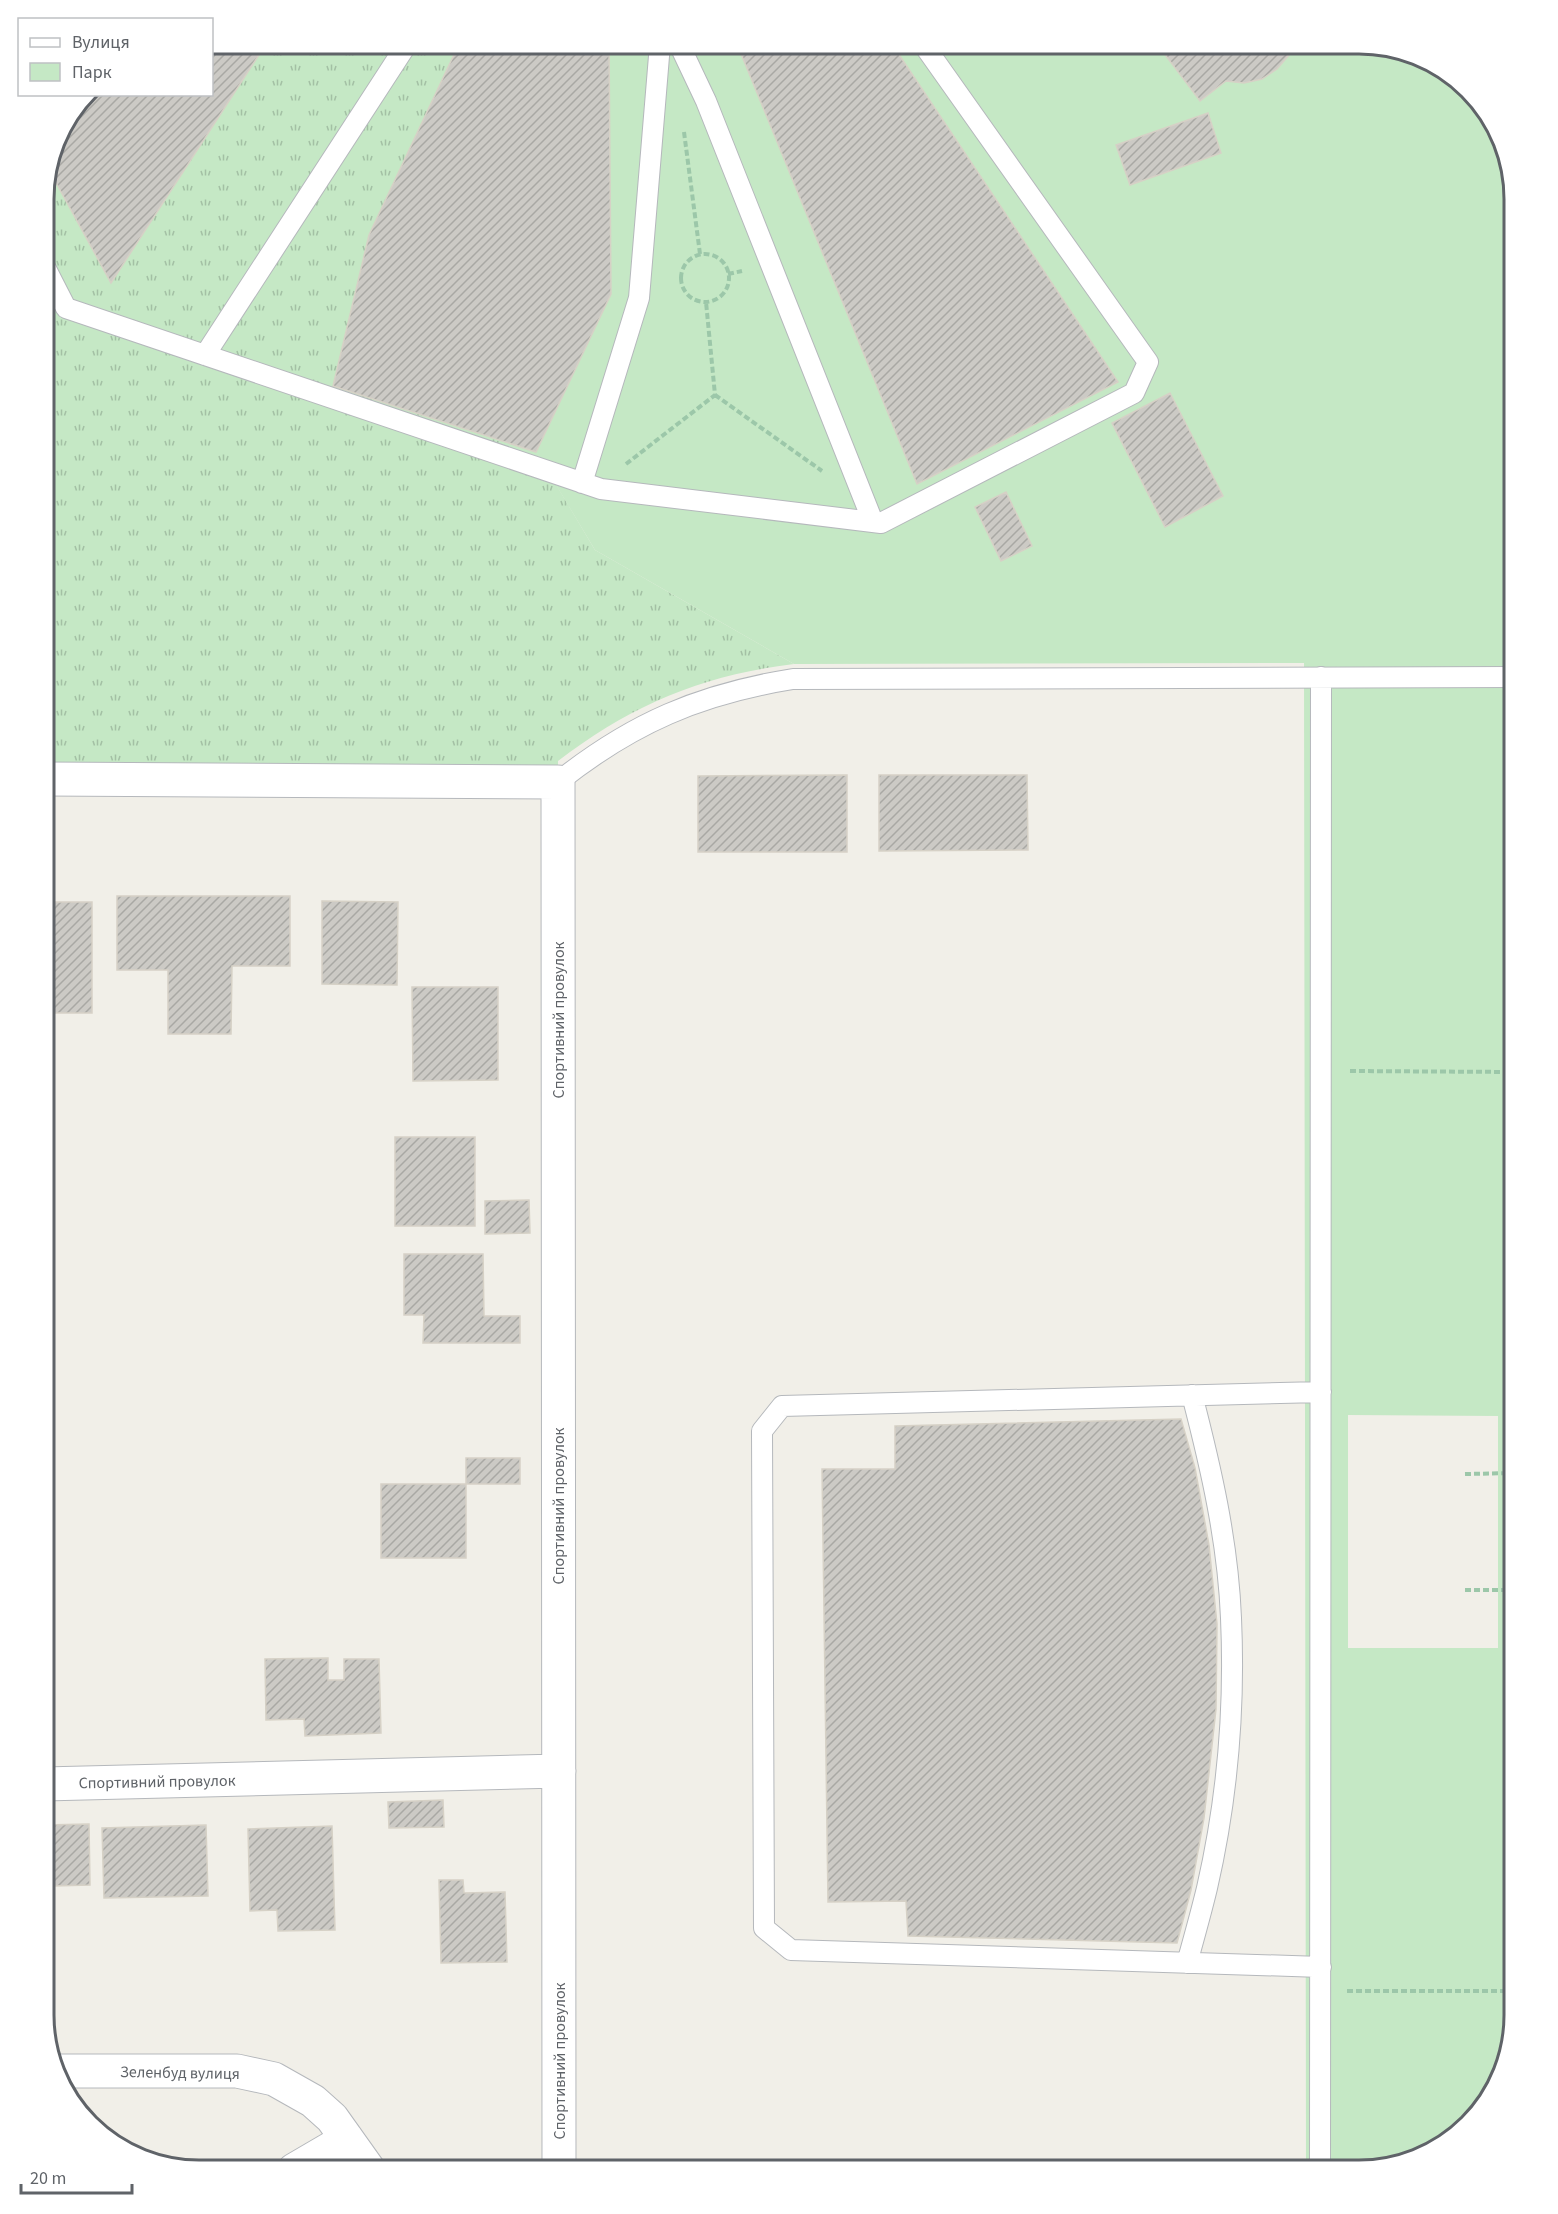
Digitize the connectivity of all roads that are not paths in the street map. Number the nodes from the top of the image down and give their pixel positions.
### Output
1 (401, 54) edge
2 (659, 54) edge
3 (684, 54) edge
4 (930, 54) edge
5 (54, 285) edge
6 (205, 355) junction
7 (589, 485) junction
8 (873, 522) junction
9 (1321, 677) junction
10 (1504, 677) edge
11 (54, 779) edge
12 (558, 782) junction
13 (1321, 1392) junction
14 (1192, 1395) junction
15 (559, 1771) junction
16 (54, 1784) edge
17 (1187, 1963) junction
18 (1321, 1967) junction
19 (65, 2071) edge
20 (347, 2139) junction
21 (311, 2160) edge
22 (362, 2160) edge
23 (559, 2160) edge
24 (1320, 2160) edge

1 - 6 lane
2 - 7 lane
3 - 8 lane
4 - 8 lane
5 - 6 lane
6 - 7 lane
7 - 8 lane
9 - 10 lane
9 - 12 lane
9 - 13 lane
11 - 12 street
12 - 15 street, Спортивний провулок
13 - 14 lane
13 - 18 lane
14 - 17 lane
14 - 17 lane
15 - 16 street, Спортивний провулок
15 - 23 street, Спортивний провулок
17 - 18 lane
18 - 24 lane
19 - 20 street, Зеленбуд вулиця
20 - 21 street
20 - 22 street, Зеленбуд вулиця

